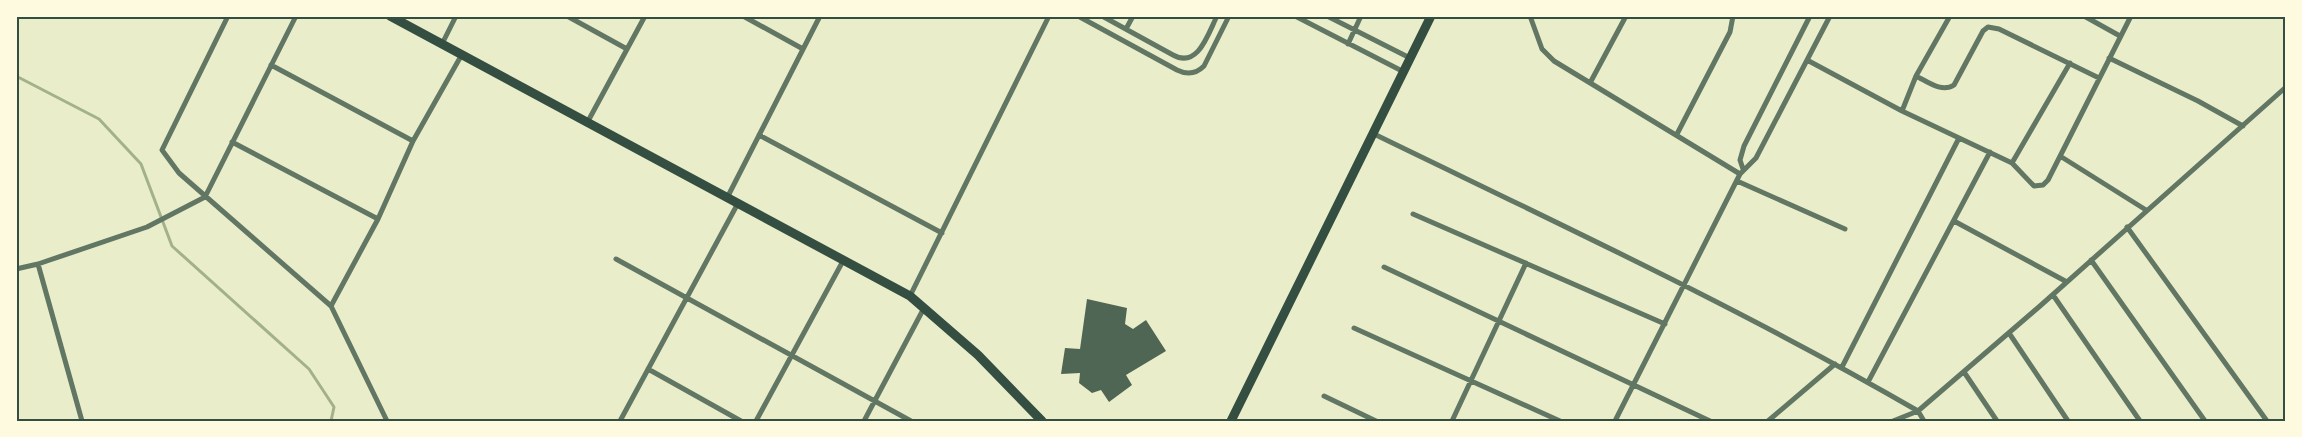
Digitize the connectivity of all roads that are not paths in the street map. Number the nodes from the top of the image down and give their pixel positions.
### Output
1 (228, 16) edge
2 (296, 16) edge
3 (390, 16) edge
4 (456, 16) edge
5 (567, 16) edge
6 (645, 16) edge
7 (743, 16) edge
8 (820, 16) edge
9 (1049, 16) edge
10 (1078, 16) edge
11 (1102, 16) edge
12 (1132, 16) edge
13 (1217, 16) edge
14 (1229, 16) edge
15 (1296, 16) edge
16 (1327, 16) edge
17 (1361, 16) edge
18 (1431, 16) edge
19 (1530, 16) edge
20 (1626, 16) edge
21 (1733, 16) edge
22 (1810, 16) edge
23 (1830, 16) edge
24 (1950, 16) edge
25 (2084, 16) edge
26 (2131, 16) edge
27 (1126, 29) junction
28 (1355, 30) junction
29 (2120, 36) junction
30 (442, 44) junction
31 (1348, 44) junction
32 (627, 48) junction
33 (803, 49) junction
34 (461, 56) junction
35 (2109, 58) junction
36 (1411, 59) junction
37 (1807, 60) junction
38 (2070, 63) junction
39 (272, 66) junction
40 (1404, 72) junction
41 (1916, 76) junction
42 (2100, 78) junction
43 (1590, 83) junction
44 (2286, 87) edge
45 (1902, 110) junction
46 (586, 123) junction
47 (2243, 126) junction
48 (1374, 134) junction
49 (1677, 134) junction
50 (759, 135) junction
51 (1959, 138) junction
52 (413, 141) junction
53 (232, 142) junction
54 (1990, 152) junction
55 (2060, 156) junction
56 (2012, 163) junction
57 (1741, 172) junction
58 (1737, 181) junction
59 (205, 197) junction
60 (727, 199) junction
61 (738, 205) junction
62 (2146, 210) junction
63 (1413, 214) dead end
64 (378, 219) junction
65 (1954, 221) junction
66 (2127, 227) junction
67 (1845, 229) dead end
68 (942, 233) junction
69 (616, 259) dead end
70 (2091, 260) junction
71 (843, 261) junction
72 (1526, 263) junction
73 (38, 264) junction
74 (1384, 267) dead end
75 (16, 269) edge
76 (2067, 282) junction
77 (1684, 286) junction
78 (2053, 295) junction
79 (910, 296) junction
80 (687, 298) junction
81 (331, 306) junction
82 (924, 308) junction
83 (1500, 322) junction
84 (1665, 324) junction
85 (1354, 328) dead end
86 (2009, 333) junction
87 (792, 354) junction
88 (1835, 364) junction
89 (1842, 368) junction
90 (648, 369) junction
91 (1964, 372) junction
92 (1472, 381) junction
93 (1868, 382) junction
94 (1634, 385) junction
95 (1324, 396) dead end
96 (876, 399) junction
97 (1918, 411) junction
98 (82, 421) edge
99 (387, 421) edge
100 (620, 421) edge
101 (741, 421) edge
102 (756, 421) edge
103 (864, 421) edge
104 (911, 421) edge
105 (1042, 421) edge
106 (1231, 421) edge
107 (1376, 421) edge
108 (1452, 421) edge
109 (1560, 421) edge
110 (1615, 421) edge
111 (1710, 421) edge
112 (1768, 421) edge
113 (1893, 421) edge
114 (1924, 421) edge
115 (1997, 421) edge
116 (2068, 421) edge
117 (2140, 421) edge
118 (2204, 421) edge
119 (2267, 421) edge

1 - 59 street
2 - 39 street
3 - 30 main road
4 - 30 street
5 - 32 street
6 - 32 street
7 - 33 street
8 - 33 street
9 - 68 street
10 - 14 street
11 - 27 street
12 - 27 street
13 - 27 street
15 - 31 street
16 - 28 street
17 - 28 street
18 - 36 main road
19 - 43 street
20 - 43 street
21 - 49 street
22 - 57 street
23 - 37 street
24 - 41 street
25 - 29 street
26 - 29 street
28 - 31 street
28 - 36 street
29 - 35 street
30 - 34 main road
31 - 40 street
32 - 46 street
33 - 50 street
34 - 46 main road
34 - 52 street
35 - 42 street
35 - 47 street
36 - 40 main road
37 - 45 street
37 - 57 street
38 - 41 street
38 - 42 street
38 - 56 street
39 - 52 street
39 - 53 street
40 - 48 main road
41 - 45 street
42 - 55 street
43 - 49 street
44 - 47 street
45 - 51 street
46 - 60 main road
47 - 62 street
48 - 77 street
48 - 106 main road
49 - 57 street
50 - 60 street
50 - 68 street
51 - 54 street
51 - 89 street
52 - 64 street
53 - 59 street
53 - 64 street
54 - 56 street
54 - 65 street
55 - 56 street
55 - 62 street
57 - 58 street
58 - 67 street
58 - 77 street
59 - 73 street
59 - 81 street
60 - 61 main road
61 - 71 main road
61 - 80 street
62 - 66 street
63 - 72 street
64 - 81 street
65 - 76 street
65 - 93 street
66 - 70 street
66 - 119 street
68 - 79 street
69 - 80 street
70 - 76 street
70 - 118 street
71 - 79 main road
71 - 87 street
72 - 83 street
72 - 84 street
73 - 75 street
73 - 98 street
74 - 83 street
76 - 78 street
77 - 84 street
77 - 88 street
78 - 86 street
78 - 117 street
79 - 82 main road
80 - 87 street
80 - 90 street
81 - 99 street
82 - 96 street
82 - 105 main road
83 - 92 street
83 - 94 street
84 - 94 street
85 - 92 street
86 - 91 street
86 - 116 street
87 - 96 street
87 - 102 street
88 - 89 street
88 - 112 street
89 - 93 street
90 - 100 street
90 - 101 street
91 - 97 street
91 - 115 street
92 - 108 street
92 - 109 street
93 - 97 street
94 - 110 street
94 - 111 street
95 - 107 street
96 - 103 street
96 - 104 street
97 - 113 street
97 - 114 street

